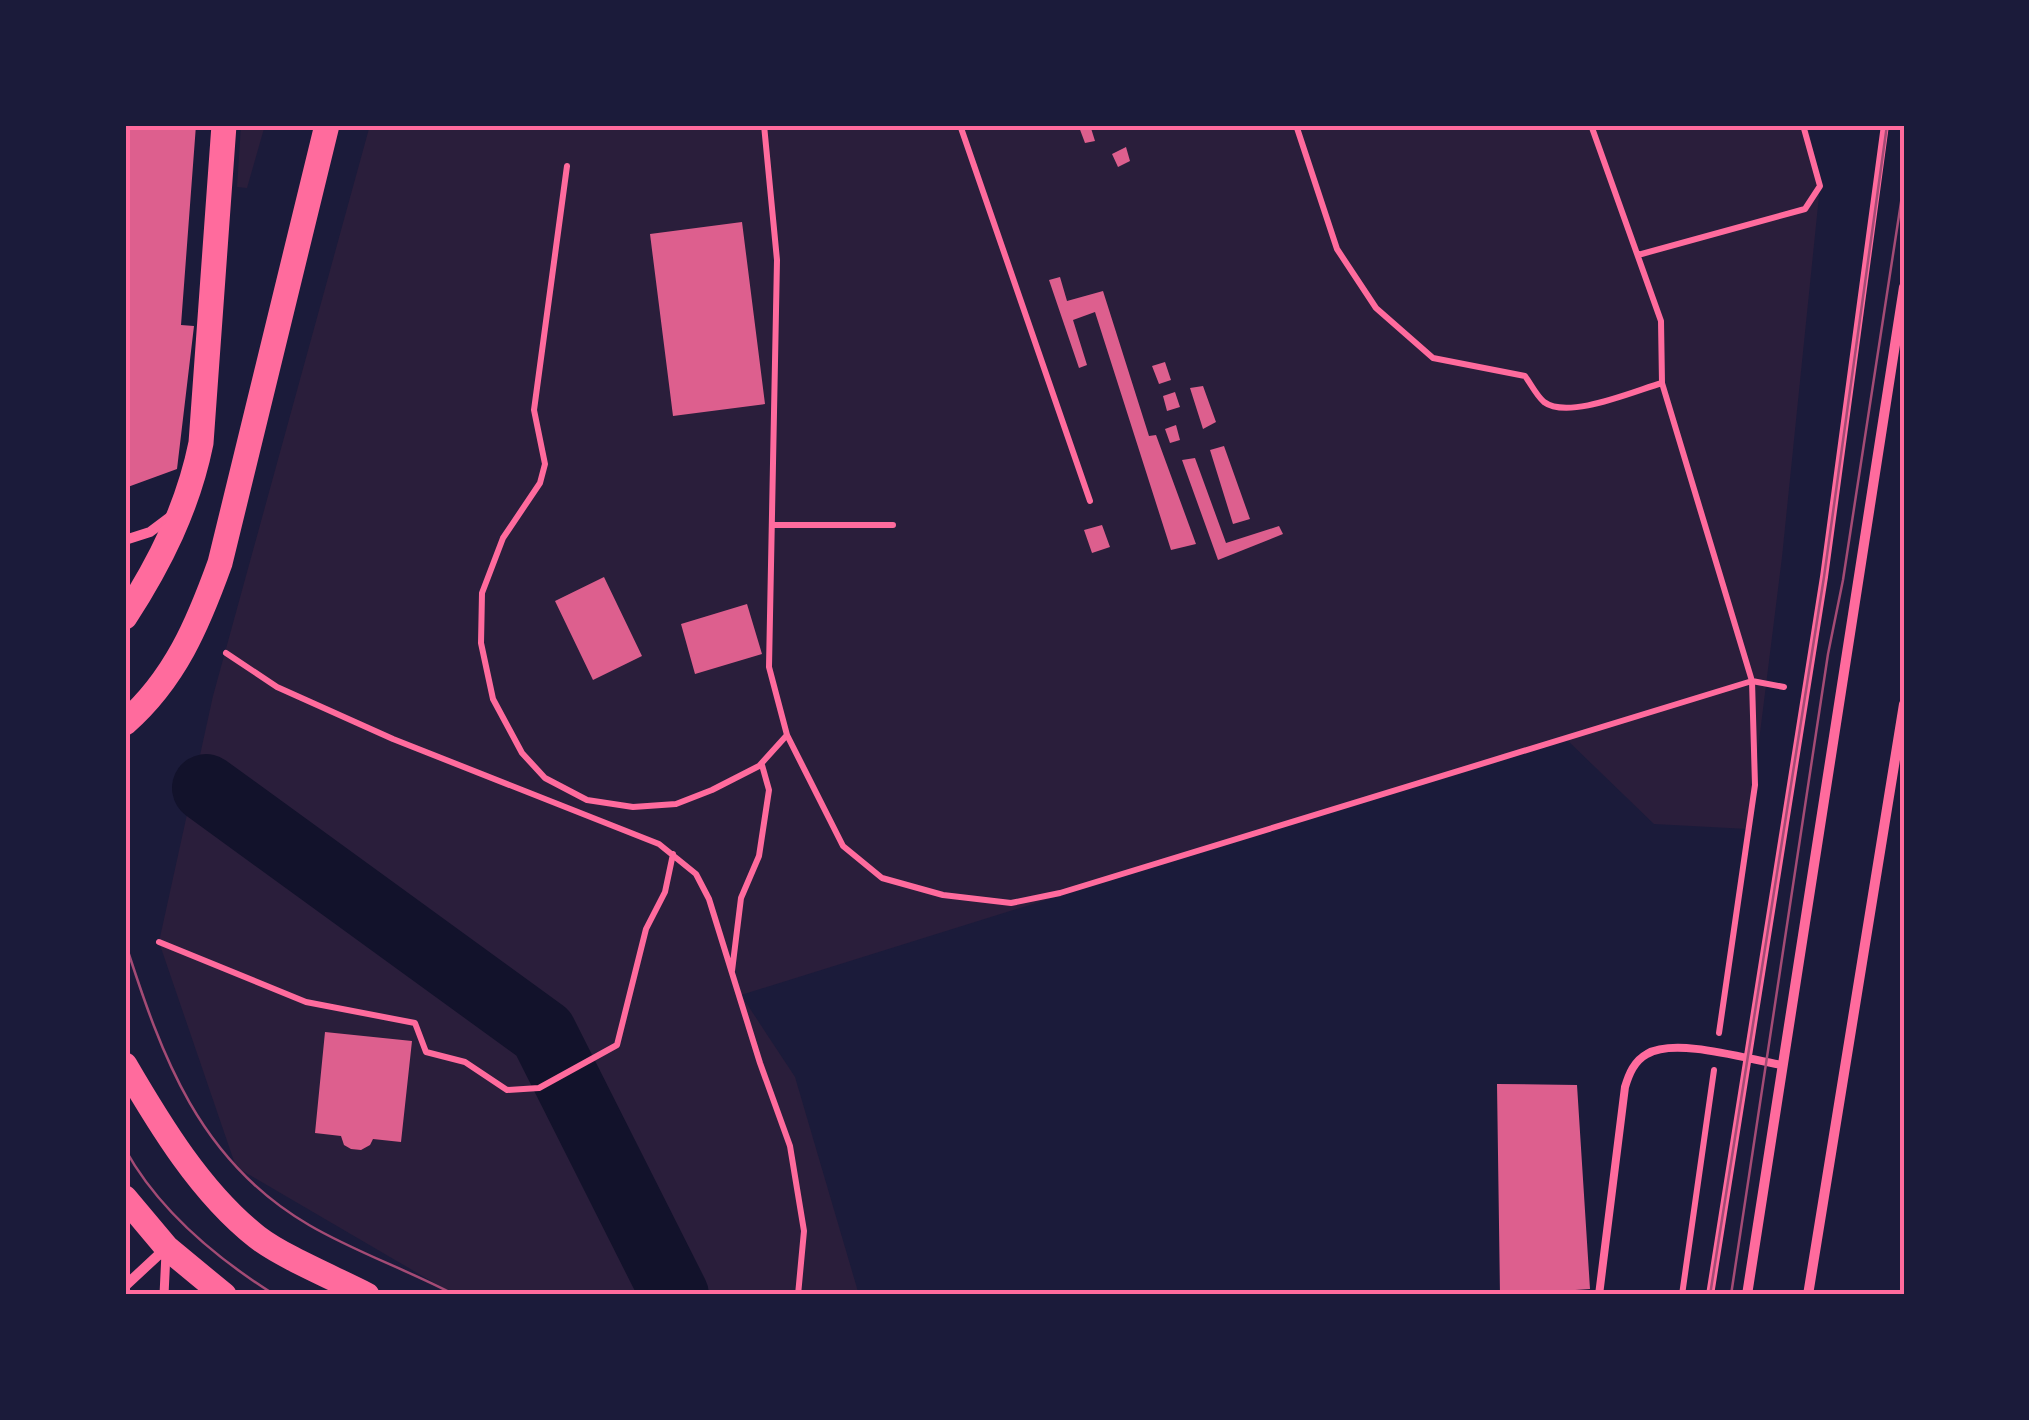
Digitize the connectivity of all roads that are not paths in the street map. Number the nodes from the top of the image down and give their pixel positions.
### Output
1 (224, 125) edge
2 (327, 125) edge
3 (1886, 125) edge
4 (1904, 287) edge
5 (183, 508) junction
6 (125, 540) edge
7 (125, 617) edge
8 (1904, 704) edge
9 (125, 723) edge
10 (1747, 1058) junction
11 (125, 1065) edge
12 (1782, 1065) junction
13 (125, 1198) edge
14 (167, 1248) junction
15 (125, 1286) edge
16 (164, 1295) edge
17 (224, 1295) edge
18 (367, 1295) edge
19 (1600, 1295) edge
20 (1710, 1295) edge
21 (1747, 1295) edge
22 (1808, 1295) edge

1 - 5 main road
2 - 9 main road
3 - 10 lane
4 - 12 street
5 - 6 street
5 - 7 main road
8 - 22 street
10 - 12 lane
10 - 19 lane
10 - 20 lane
11 - 18 main road
12 - 21 street
13 - 14 main road
14 - 15 street
14 - 16 street
14 - 17 main road

